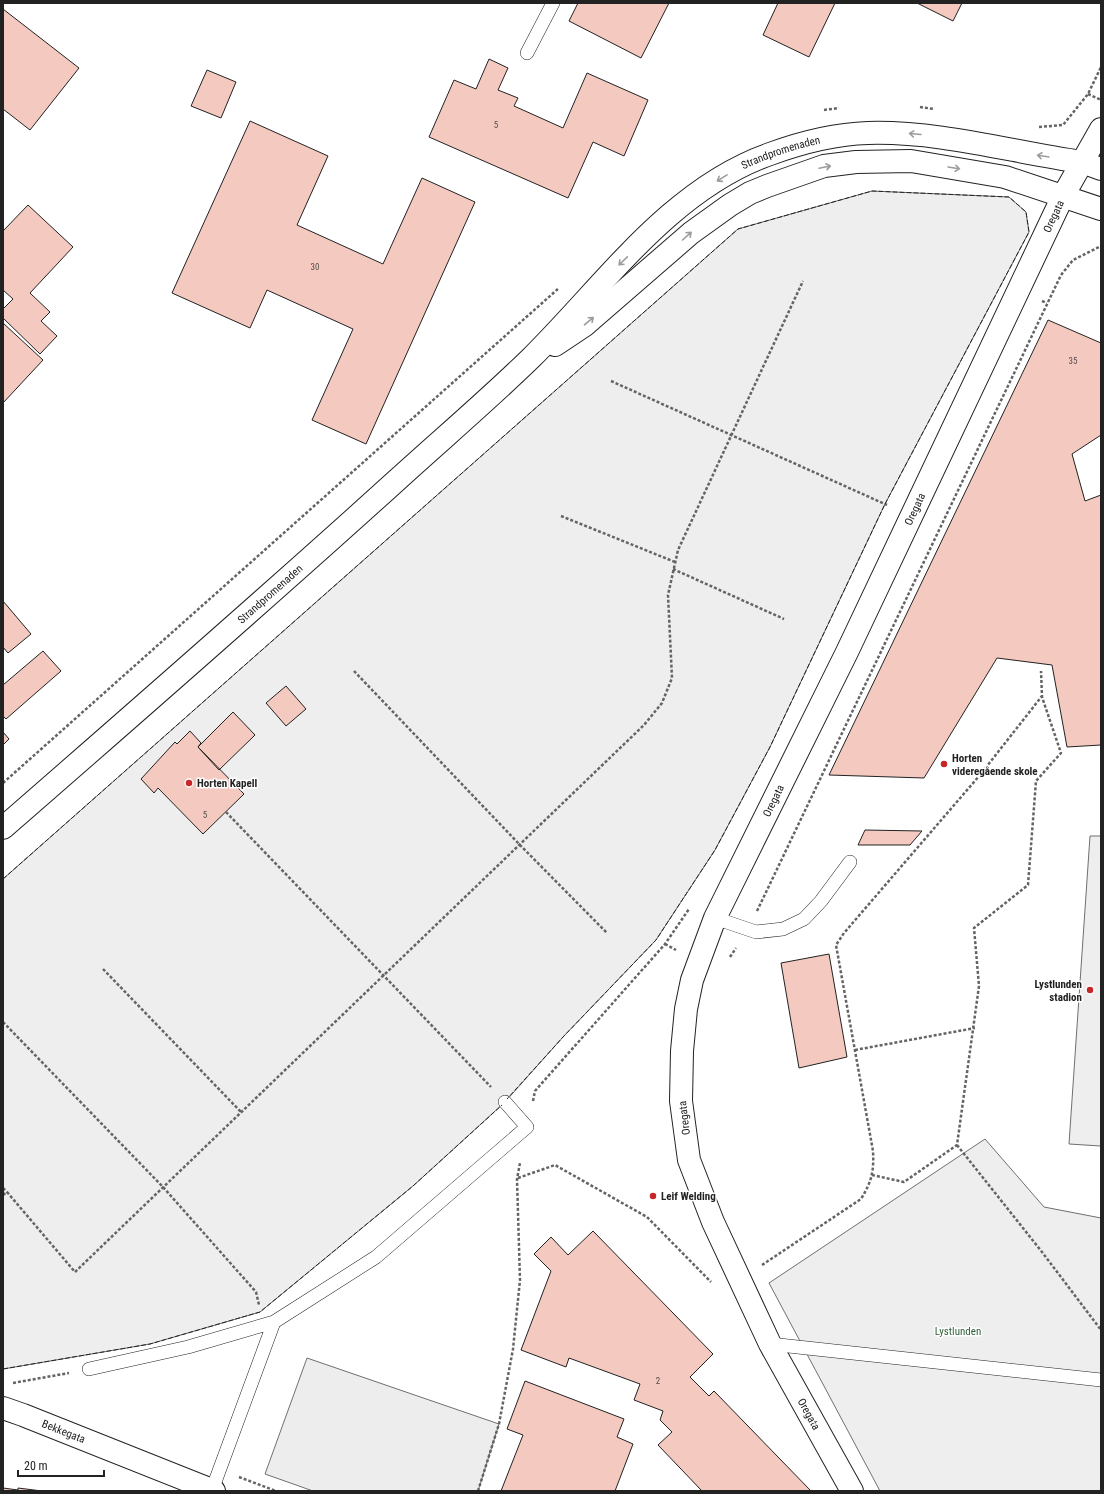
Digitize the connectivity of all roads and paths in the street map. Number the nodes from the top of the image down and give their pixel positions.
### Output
1 (553, 3) edge
2 (527, 53) dead end
3 (1088, 94) dead end
4 (1101, 100) edge
5 (1101, 129) edge
6 (1091, 166) edge
7 (1063, 196) junction
8 (1101, 209) edge
9 (1101, 246) edge
10 (802, 281) dead end
11 (532, 357) junction
12 (611, 381) dead end
13 (731, 435) junction
14 (891, 506) dead end
15 (561, 516) dead end
16 (675, 562) junction
17 (673, 569) junction
18 (784, 619) dead end
19 (354, 671) dead end
20 (1041, 671) dead end
21 (1042, 696) junction
22 (226, 812) dead end
23 (3, 828) edge
24 (520, 845) junction
25 (850, 862) dead end
26 (715, 918) junction
27 (748, 929) junction
28 (607, 933) dead end
29 (103, 969) dead end
30 (384, 976) junction
31 (3, 1022) edge
32 (975, 1028) junction
33 (855, 1050) junction
34 (505, 1102) joint
35 (241, 1112) junction
36 (957, 1145) junction
37 (872, 1175) junction
38 (517, 1179) dead end
39 (163, 1187) junction
40 (3, 1188) edge
41 (7, 1192) junction
42 (3, 1194) edge
43 (740, 1280) junction
44 (713, 1285) dead end
45 (260, 1312) dead end
46 (274, 1322) junction
47 (1101, 1330) edge
48 (770, 1344) junction
49 (89, 1370) joint
50 (1101, 1380) edge
51 (8, 1384) dead end
52 (3, 1408) edge
53 (202, 1489) edge
54 (852, 1491) edge

1 - 2 lane
3 - 4 path
5 - 6 main road, Oregata
6 - 7 main road, Oregata
6 -> 11 main road, Strandpromenaden
7 - 8 main road, Strandpromenaden
11 -> 7 main road, Strandpromenaden
7 - 26 main road, Oregata
9 - 27 path
10 - 13 path
11 - 23 main road, Strandpromenaden
12 - 13 path
13 - 14 path
13 - 16 path
15 - 16 path
16 - 17 path
17 - 18 path
17 - 24 path
19 - 24 path
20 - 21 path
21 - 32 path
21 - 33 path
22 - 30 path
24 - 28 path
24 - 30 path
25 - 27 lane
26 - 27 lane
26 - 43 main road, Oregata
29 - 35 path
30 - 34 path
30 - 35 path
31 - 39 path
32 - 33 path
32 - 36 path
33 - 37 path
34 - 46 lane
35 - 39 path
36 - 37 path
36 - 47 path
37 - 43 path
38 - 44 path
39 - 41 path
39 - 45 path
40 - 41 path
41 - 42 path
43 - 48 main road, Oregata
46 - 49 lane
46 - 53 lane
48 - 50 lane
48 - 54 main road, Oregata
49 - 51 path
52 - 53 main road, Bekkegata

